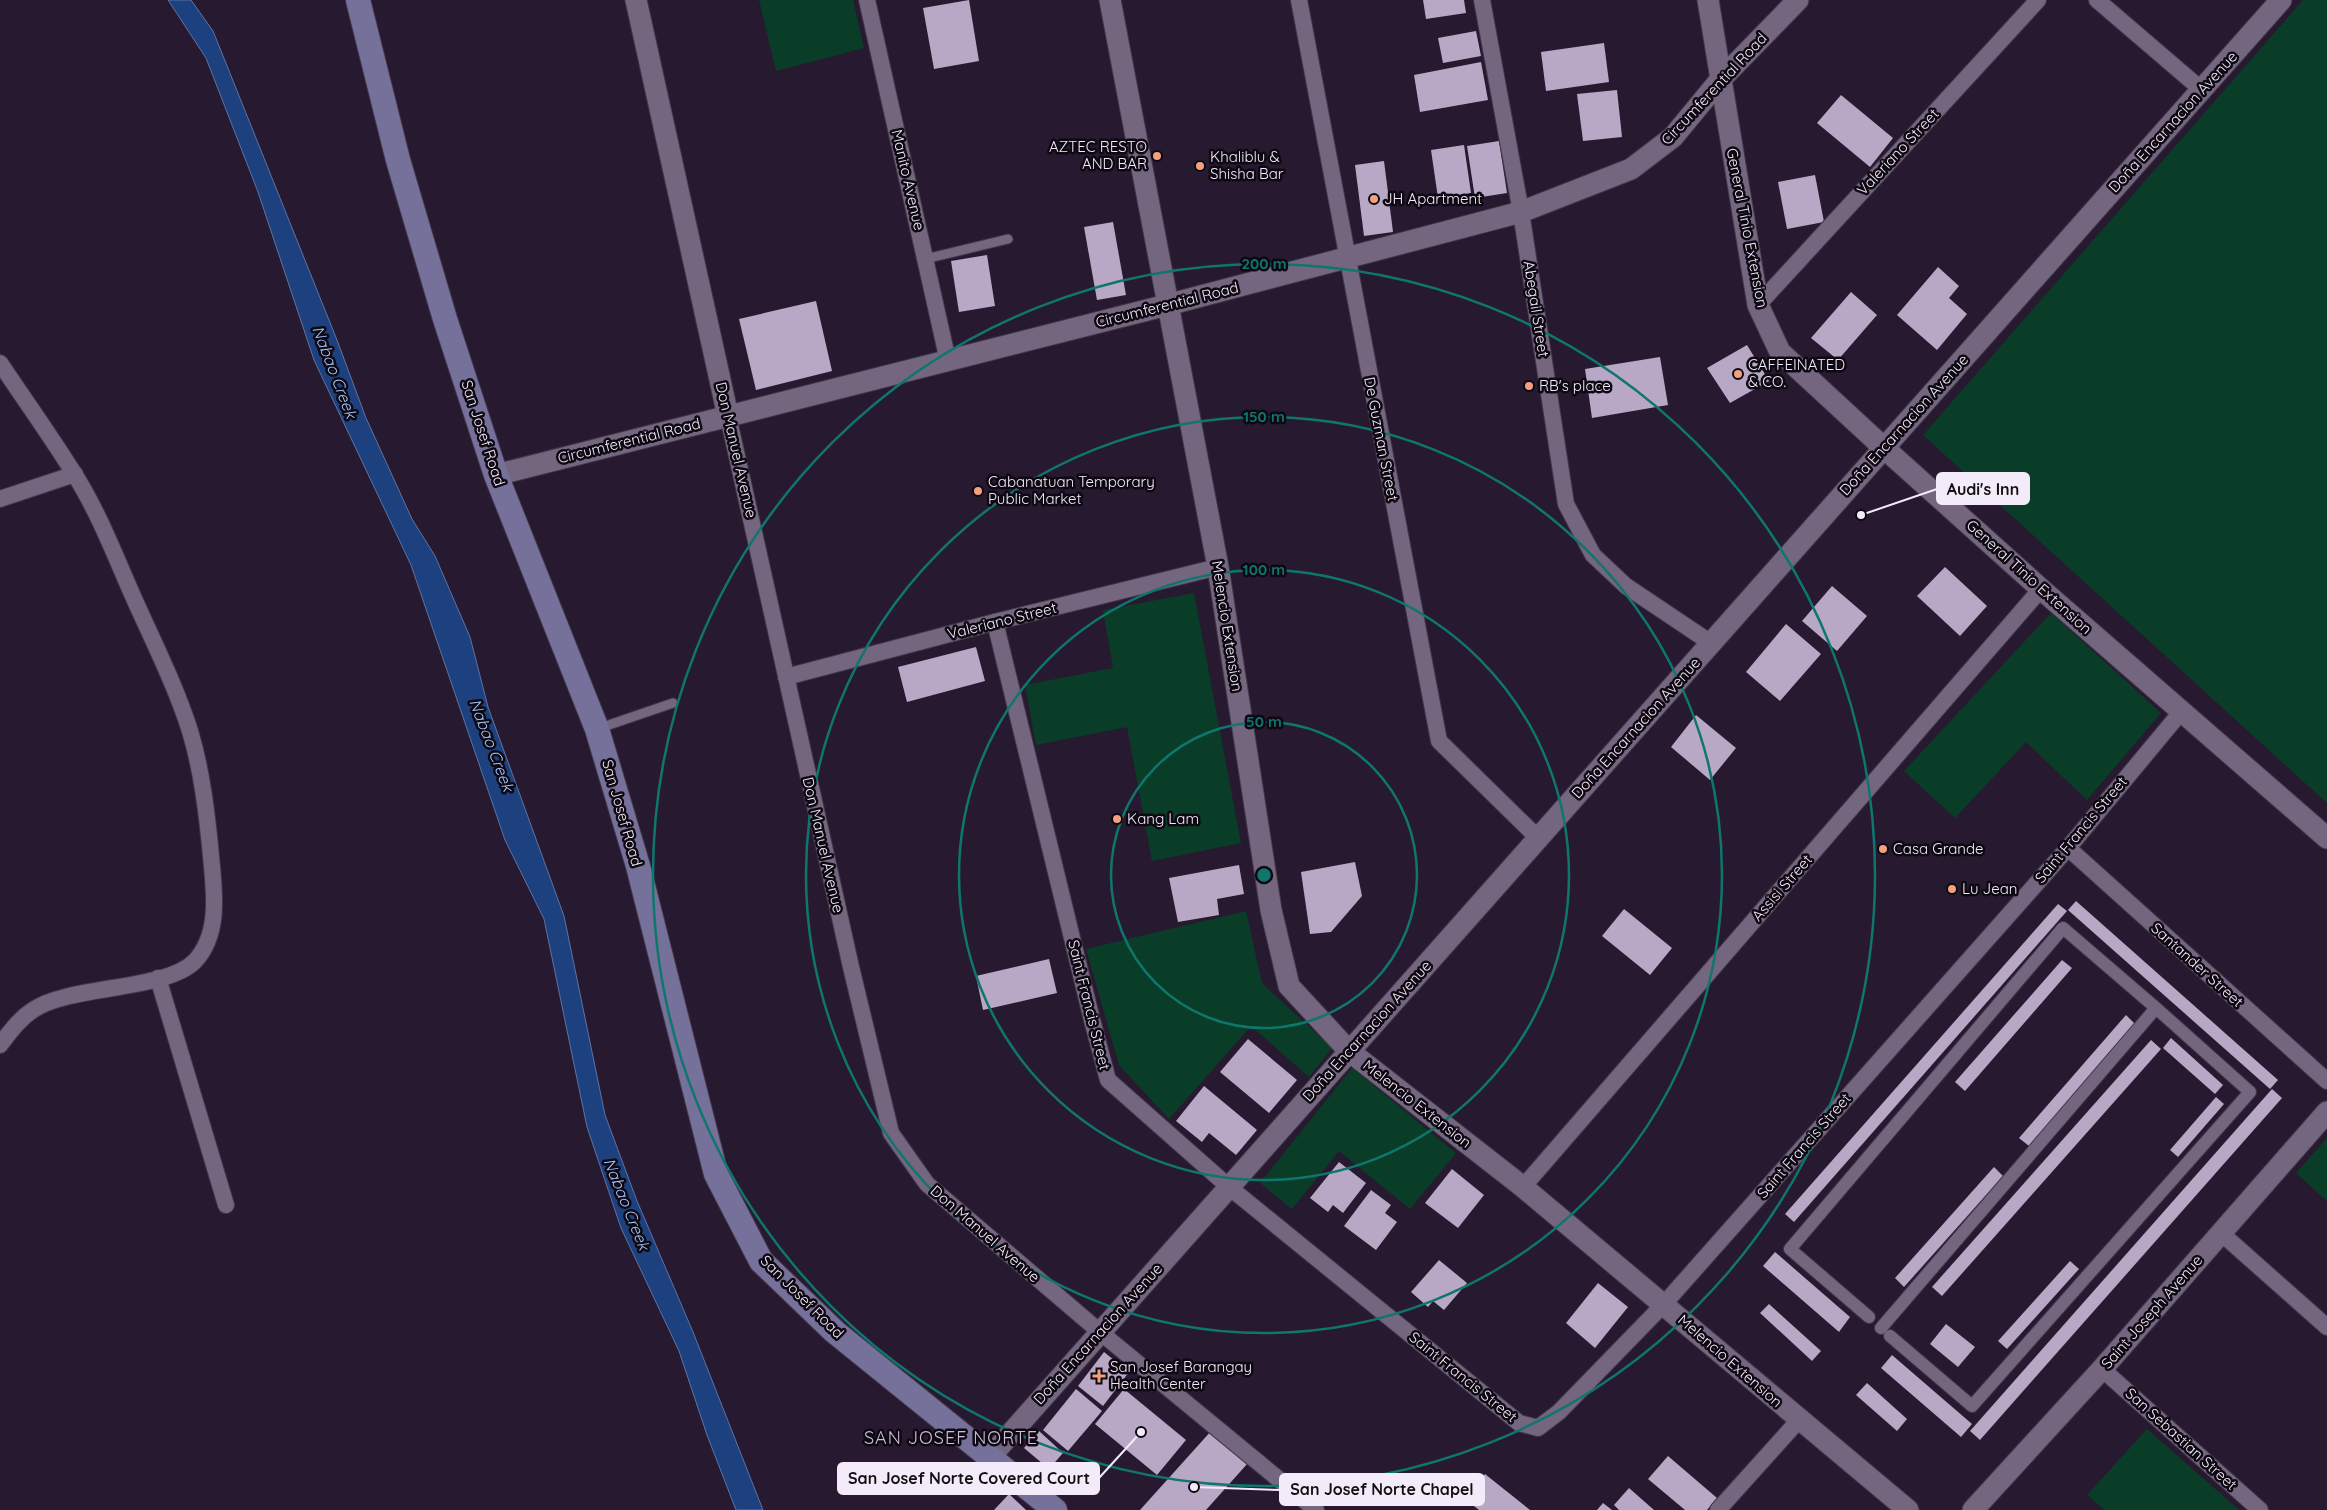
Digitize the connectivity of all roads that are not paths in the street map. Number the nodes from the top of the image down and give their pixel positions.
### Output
1 (358, 0) edge
2 (636, 0) edge
3 (867, 0) edge
4 (1110, 0) edge
5 (1299, 0) edge
6 (1482, 0) edge
7 (1708, 0) edge
8 (1798, 0) edge
9 (2038, 0) edge
10 (2097, 0) edge
11 (2281, 0) edge
12 (1720, 80) junction
13 (2202, 90) junction
14 (1521, 212) junction
15 (1008, 239) dead end
16 (925, 259) junction
17 (1347, 259) junction
18 (1167, 305) junction
19 (1758, 305) junction
20 (948, 361) junction
21 (0, 363) edge
22 (728, 416) junction
23 (1884, 448) junction
24 (74, 474) junction
25 (496, 475) junction
26 (0, 499) edge
27 (1218, 567) junction
28 (2041, 589) junction
29 (995, 622) junction
30 (1711, 643) junction
31 (786, 677) junction
32 (673, 703) dead end
33 (2181, 712) junction
34 (597, 730) junction
35 (1538, 838) junction
36 (2327, 838) edge
37 (2068, 848) junction
38 (158, 978) junction
39 (2156, 1008) junction
40 (0, 1045) edge
41 (1349, 1051) junction
42 (2327, 1081) edge
43 (2327, 1112) edge
44 (1228, 1187) junction
45 (1522, 1187) junction
46 (226, 1205) dead end
47 (2221, 1233) junction
48 (1664, 1304) junction
49 (1869, 1317) dead end
50 (2327, 1327) edge
51 (1100, 1332) junction
52 (2102, 1369) junction
53 (1799, 1420) junction
54 (990, 1456) junction
55 (1055, 1510) edge
56 (1316, 1510) edge
57 (1718, 1510) edge
58 (1908, 1510) edge
59 (1973, 1510) edge
60 (2260, 1510) edge

1 - 25 main road, San Josef Road
2 - 22 street, Don Manuel Avenue
3 - 16 street, Manito Avenue
4 - 18 street, Melencio Extension
5 - 17 street, De Guzman Street
6 - 14 street, Abegail Street
7 - 12 street, General Tinio Extension
8 - 12 street, Circumferential Road
9 - 19 street, Valeriano Street
10 - 13 street
11 - 13 street, Doña Encarnacion Avenue
12 - 14 street, Circumferential Road
12 - 19 street, General Tinio Extension
13 - 23 street, Doña Encarnacion Avenue
14 - 17 street, Circumferential Road
14 - 30 street, Abegail Street
15 - 16 lane
16 - 20 street, Manito Avenue
17 - 18 street, Circumferential Road
17 - 35 street, De Guzman Street
18 - 20 street, Circumferential Road
18 - 27 street, Melencio Extension
19 - 23 street, General Tinio Extension
20 - 22 street, Circumferential Road
21 - 24 street
22 - 25 street, Circumferential Road
22 - 31 street, Don Manuel Avenue
23 - 28 street, General Tinio Extension
23 - 30 street, Doña Encarnacion Avenue
24 - 26 street
24 - 38 street
25 - 34 main road, San Josef Road
27 - 29 street, Valeriano Street
27 - 41 street, Melencio Extension
28 - 33 street, General Tinio Extension
28 - 45 street, Assisi Street
29 - 31 street, Valeriano Street
29 - 44 street, Saint Francis Street
30 - 35 street, Doña Encarnacion Avenue
31 - 51 street, Don Manuel Avenue
32 - 34 lane
33 - 36 street, General Tinio Extension
33 - 37 street, Saint Francis Street
34 - 54 main road, San Josef Road
35 - 41 street, Doña Encarnacion Avenue
37 - 42 street, Santander Street
37 - 48 street, Saint Francis Street
38 - 40 street
38 - 46 street
39 - 39 street
39 - 49 street
41 - 44 street, Doña Encarnacion Avenue
41 - 45 street, Melencio Extension
43 - 47 street, Saint Joseph Avenue
44 - 48 street, Saint Francis Street
44 - 51 street, Doña Encarnacion Avenue
45 - 48 street, Melencio Extension
47 - 50 street
47 - 52 street, Saint Joseph Avenue
48 - 53 street, Melencio Extension
51 - 54 street, Doña Encarnacion Avenue
51 - 56 street, Don Manuel Avenue
52 - 59 street, Saint Joseph Avenue
52 - 60 street, San Sebastian Street
53 - 57 street
53 - 58 street, Melencio Extension
54 - 55 main road, San Josef Road

